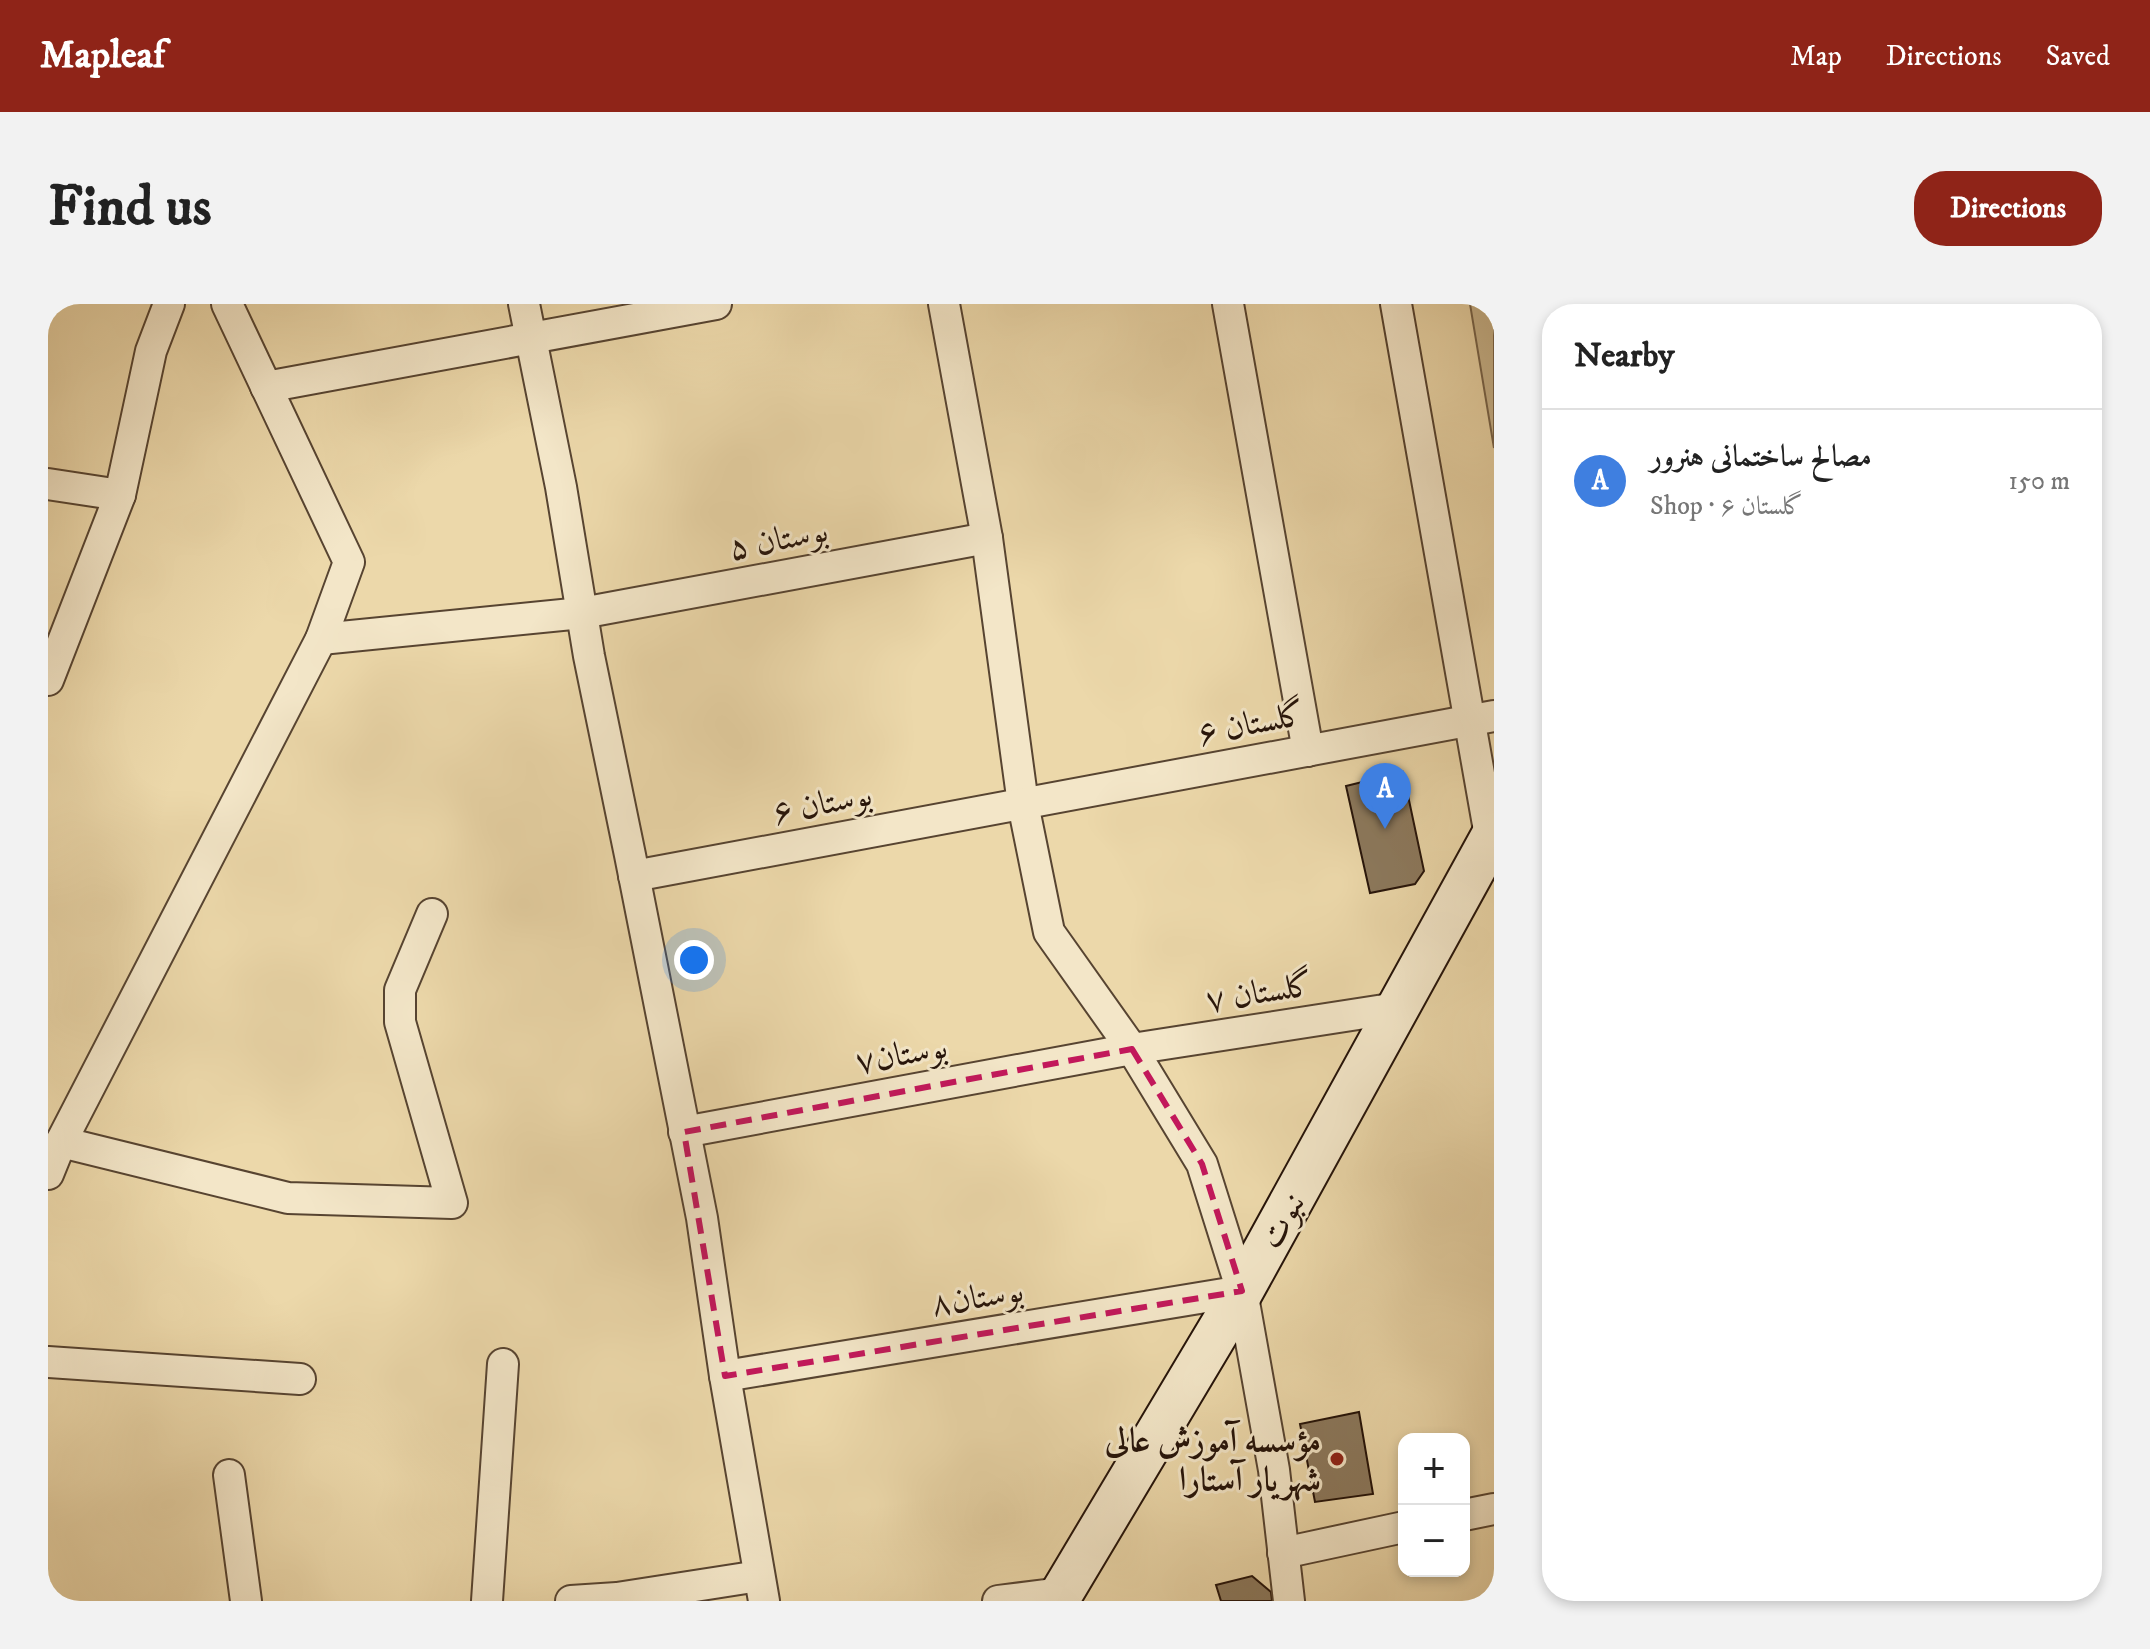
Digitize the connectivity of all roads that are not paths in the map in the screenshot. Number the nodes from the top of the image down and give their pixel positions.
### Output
1 (169, 304) edge
2 (227, 304) edge
3 (524, 304) edge
4 (716, 304) edge
5 (944, 304) edge
6 (1228, 304) edge
7 (1396, 304) edge
8 (531, 338) junction
9 (266, 387) junction
10 (48, 484) edge
11 (120, 495) junction
12 (987, 538) junction
13 (582, 613) junction
14 (321, 639) junction
15 (48, 680) edge
16 (1482, 718) edge
17 (1308, 751) junction
18 (1023, 804) junction
19 (1493, 843) edge
20 (634, 876) junction
21 (432, 914) dead end
22 (1397, 1008) junction
23 (1132, 1049) junction
24 (684, 1132) junction
25 (61, 1142) junction
26 (48, 1174) edge
27 (1242, 1291) junction
28 (48, 1362) edge
29 (503, 1364) dead end
30 (725, 1376) junction
31 (300, 1379) dead end
32 (229, 1475) dead end
33 (1494, 1509) edge
34 (1470, 1514) edge
35 (1398, 1528) edge
36 (1283, 1553) junction
37 (762, 1588) edge
38 (724, 1591) edge
39 (1060, 1597) edge
40 (246, 1601) edge
41 (487, 1601) edge
42 (571, 1601) edge
43 (998, 1601) edge
44 (1289, 1601) edge

1 - 11 street
2 - 9 street
3 - 8 street
4 - 8 street
5 - 12 street
6 - 17 street
7 - 16 street
8 - 9 street
8 - 13 street
9 - 14 street
10 - 11 street
11 - 15 street
12 - 13 street, بوستان ۵
12 - 18 street
13 - 14 street, بوستان ۵
13 - 20 street
14 - 25 street
16 - 17 street, گلستان ۶
16 - 19 street
17 - 18 street, گلستان ۶
18 - 20 street, بوستان ۶
18 - 23 street
19 - 22 street, نبوت
20 - 24 street
21 - 25 street
22 - 23 street, گلستان ۷
22 - 27 street, نبوت
23 - 24 street, بوستان۷
23 - 27 street
24 - 30 street
25 - 26 street
27 - 30 street, بوستان۸
27 - 36 street
27 - 39 street, نبوت
28 - 31 street
29 - 41 street
30 - 37 street
32 - 40 street
33 - 34 street
35 - 36 street
36 - 44 street
37 - 38 street
38 - 42 street
39 - 43 street

